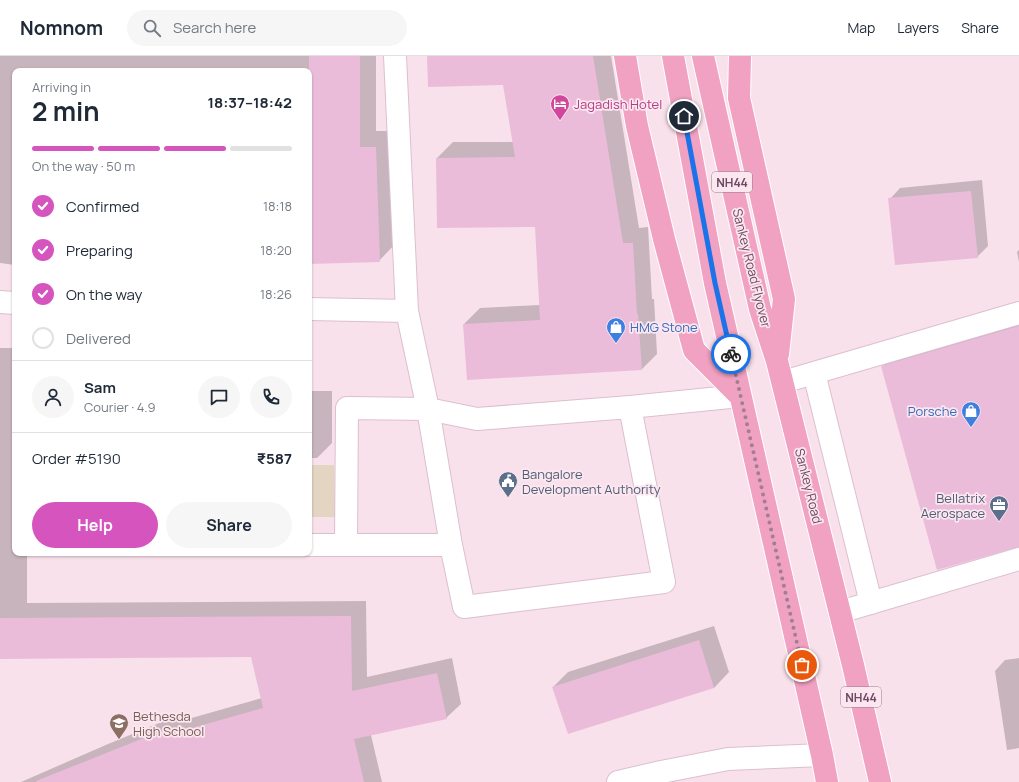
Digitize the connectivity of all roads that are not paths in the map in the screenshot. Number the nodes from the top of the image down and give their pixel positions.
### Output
1 (395, 56) edge
2 (625, 56) edge
3 (673, 56) edge
4 (703, 56) edge
5 (732, 56) edge
6 (740, 56) edge
7 (739, 98) junction
8 (0, 302) edge
9 (12, 303) edge
10 (312, 309) edge
11 (407, 311) junction
12 (1019, 313) edge
13 (777, 361) junction
14 (814, 373) junction
15 (783, 382) junction
16 (740, 396) junction
17 (630, 407) junction
18 (428, 409) junction
19 (312, 545) edge
20 (346, 545) junction
21 (451, 545) junction
22 (1019, 559) edge
23 (871, 603) junction
24 (840, 612) junction
25 (822, 755) junction
26 (618, 782) edge
27 (827, 782) edge
28 (880, 782) edge

1 - 11 street
2 - 16 main road
3 - 16 main road, NH44
4 - 13 main road, Sankey Road Flyover / NH44
5 - 7 main road
6 - 7 main road
7 - 13 main road
8 - 9 street
10 - 11 street
11 - 18 street
12 - 14 street
13 - 15 main road, Sankey Road / NH44
14 - 15 street
14 - 23 street
15 - 24 main road, Sankey Road / NH44
16 - 17 street
16 - 25 main road, NH44
17 - 18 street
17 - 21 street
18 - 20 street
18 - 21 street
19 - 20 street
20 - 21 street
22 - 23 street
23 - 24 street
24 - 28 main road, NH44
25 - 26 street
25 - 27 main road, NH44

